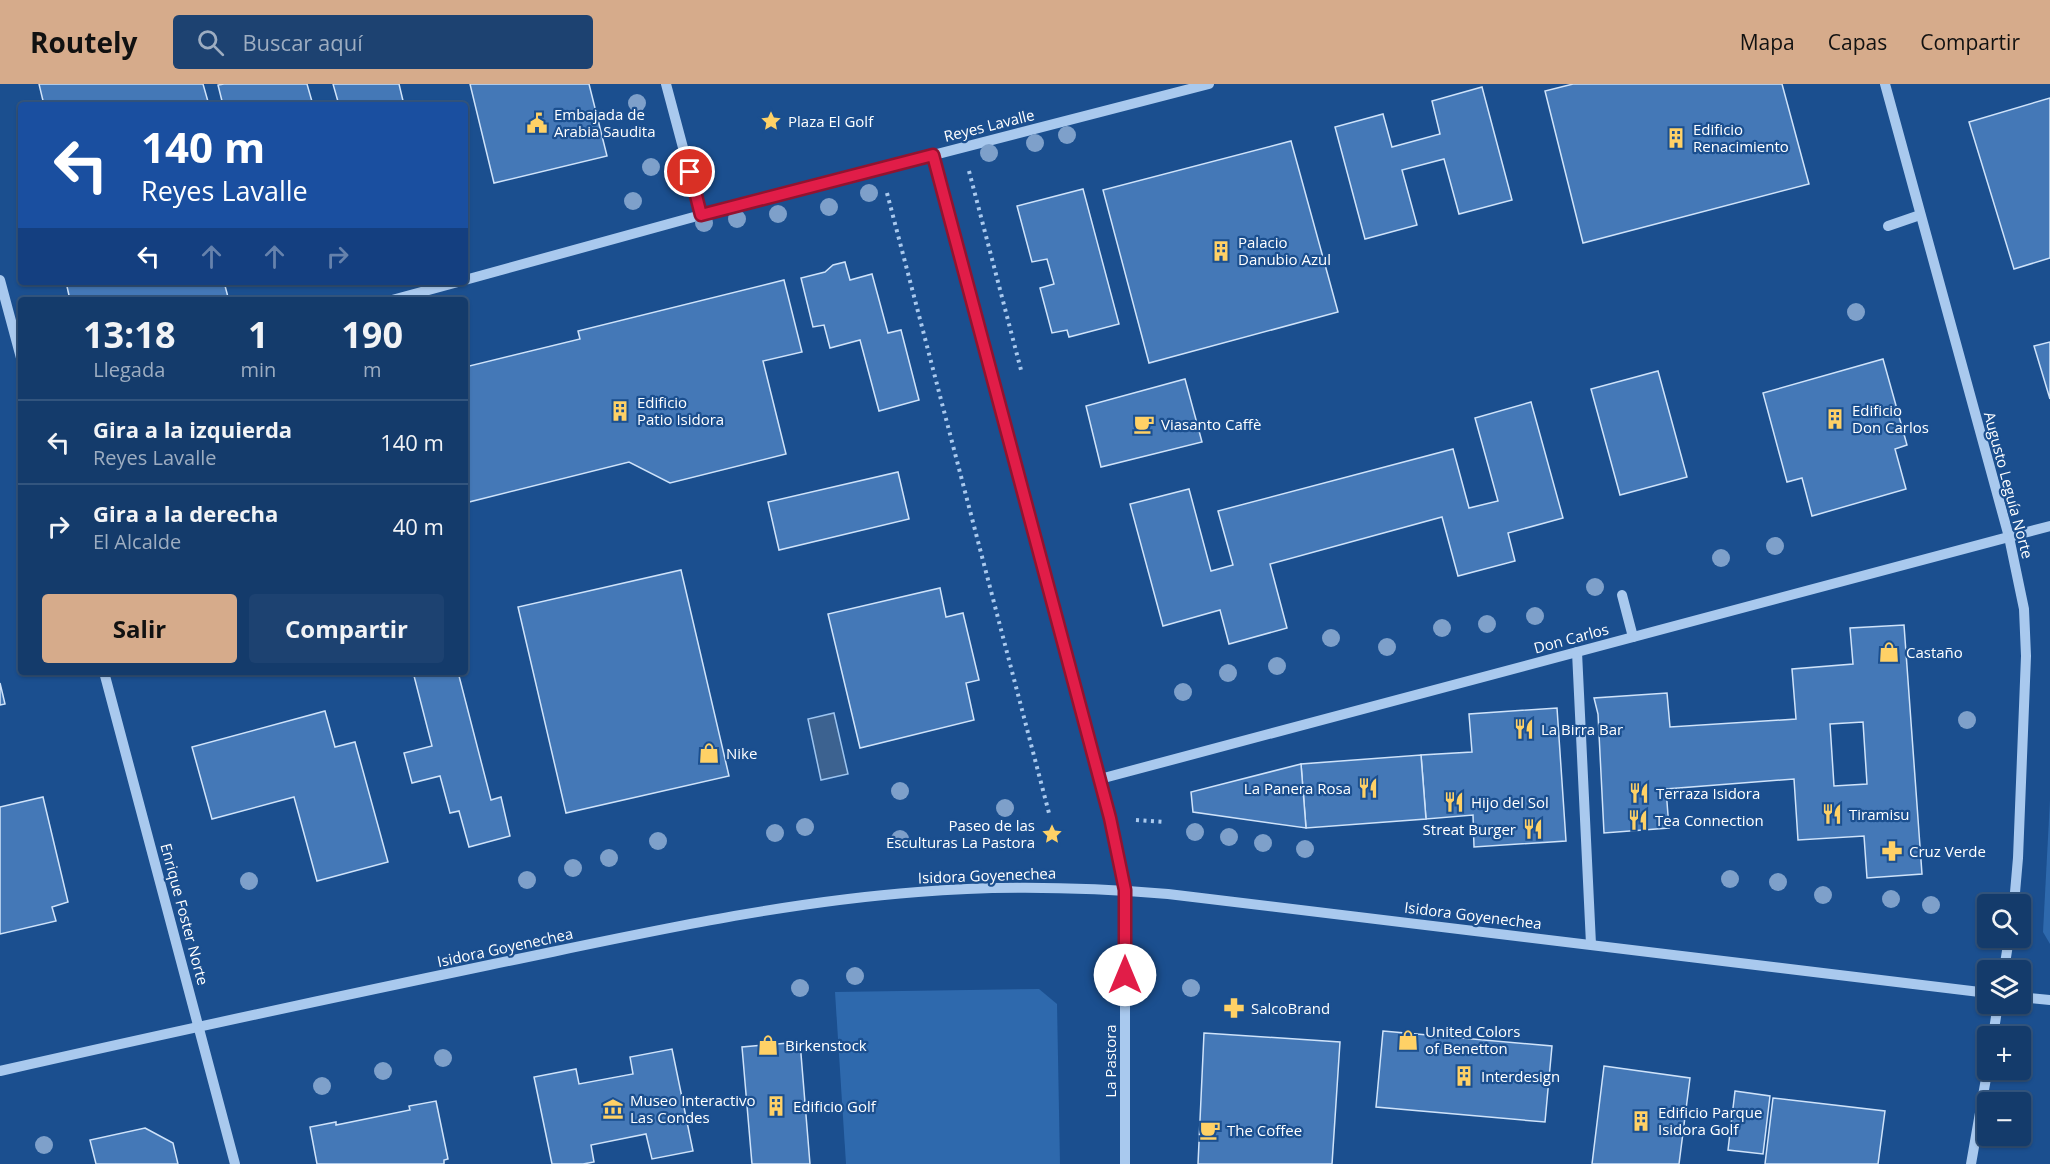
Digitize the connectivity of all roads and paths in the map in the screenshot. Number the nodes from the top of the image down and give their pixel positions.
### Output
1 (666, 84) edge
2 (1164, 84) edge
3 (1209, 84) edge
4 (1886, 84) edge
5 (1167, 96) junction
6 (933, 155) junction
7 (881, 168) junction
8 (701, 215) junction
9 (1920, 215) junction
10 (1888, 226) dead end
11 (468, 279) edge
12 (0, 280) edge
13 (447, 285) edge
14 (403, 297) edge
15 (18, 347) edge
16 (2050, 526) edge
17 (2009, 537) junction
18 (1622, 595) dead end
19 (1633, 637) junction
20 (1577, 652) junction
21 (105, 675) edge
22 (1100, 779) junction
23 (1050, 817) dead end
24 (1125, 890) junction
25 (2014, 894) edge
26 (1591, 944) junction
27 (1977, 992) edge
28 (2031, 998) edge
29 (2050, 1000) edge
30 (199, 1025) junction
31 (0, 1071) edge
32 (1986, 1080) edge
33 (235, 1164) edge
34 (1125, 1164) edge
35 (1971, 1164) edge

1 - 8 street
2 - 5 street
3 - 5 street, Reyes Lavalle
4 - 9 street, Augusto Leguía Norte
5 - 6 street, Reyes Lavalle
6 - 7 street, Reyes Lavalle
6 - 22 street, La Pastora
7 - 8 street, Reyes Lavalle
7 - 23 path
8 - 11 street, Reyes Lavalle
9 - 10 street
9 - 17 street, Augusto Leguía Norte
12 - 15 street
13 - 14 street
16 - 17 street, Don Carlos
17 - 19 street, Don Carlos
17 - 25 street, Augusto Leguía Norte
18 - 19 street
19 - 20 street, Don Carlos
20 - 22 street, Don Carlos
20 - 26 street
21 - 30 street, Enrique Foster Norte
22 - 24 street, La Pastora
24 - 26 street, Isidora Goyenechea
24 - 30 street, Isidora Goyenechea
24 - 34 street, La Pastora
26 - 27 street, Isidora Goyenechea
28 - 29 street
30 - 31 street, Isidora Goyenechea
30 - 33 street, Enrique Foster Norte
32 - 35 street

